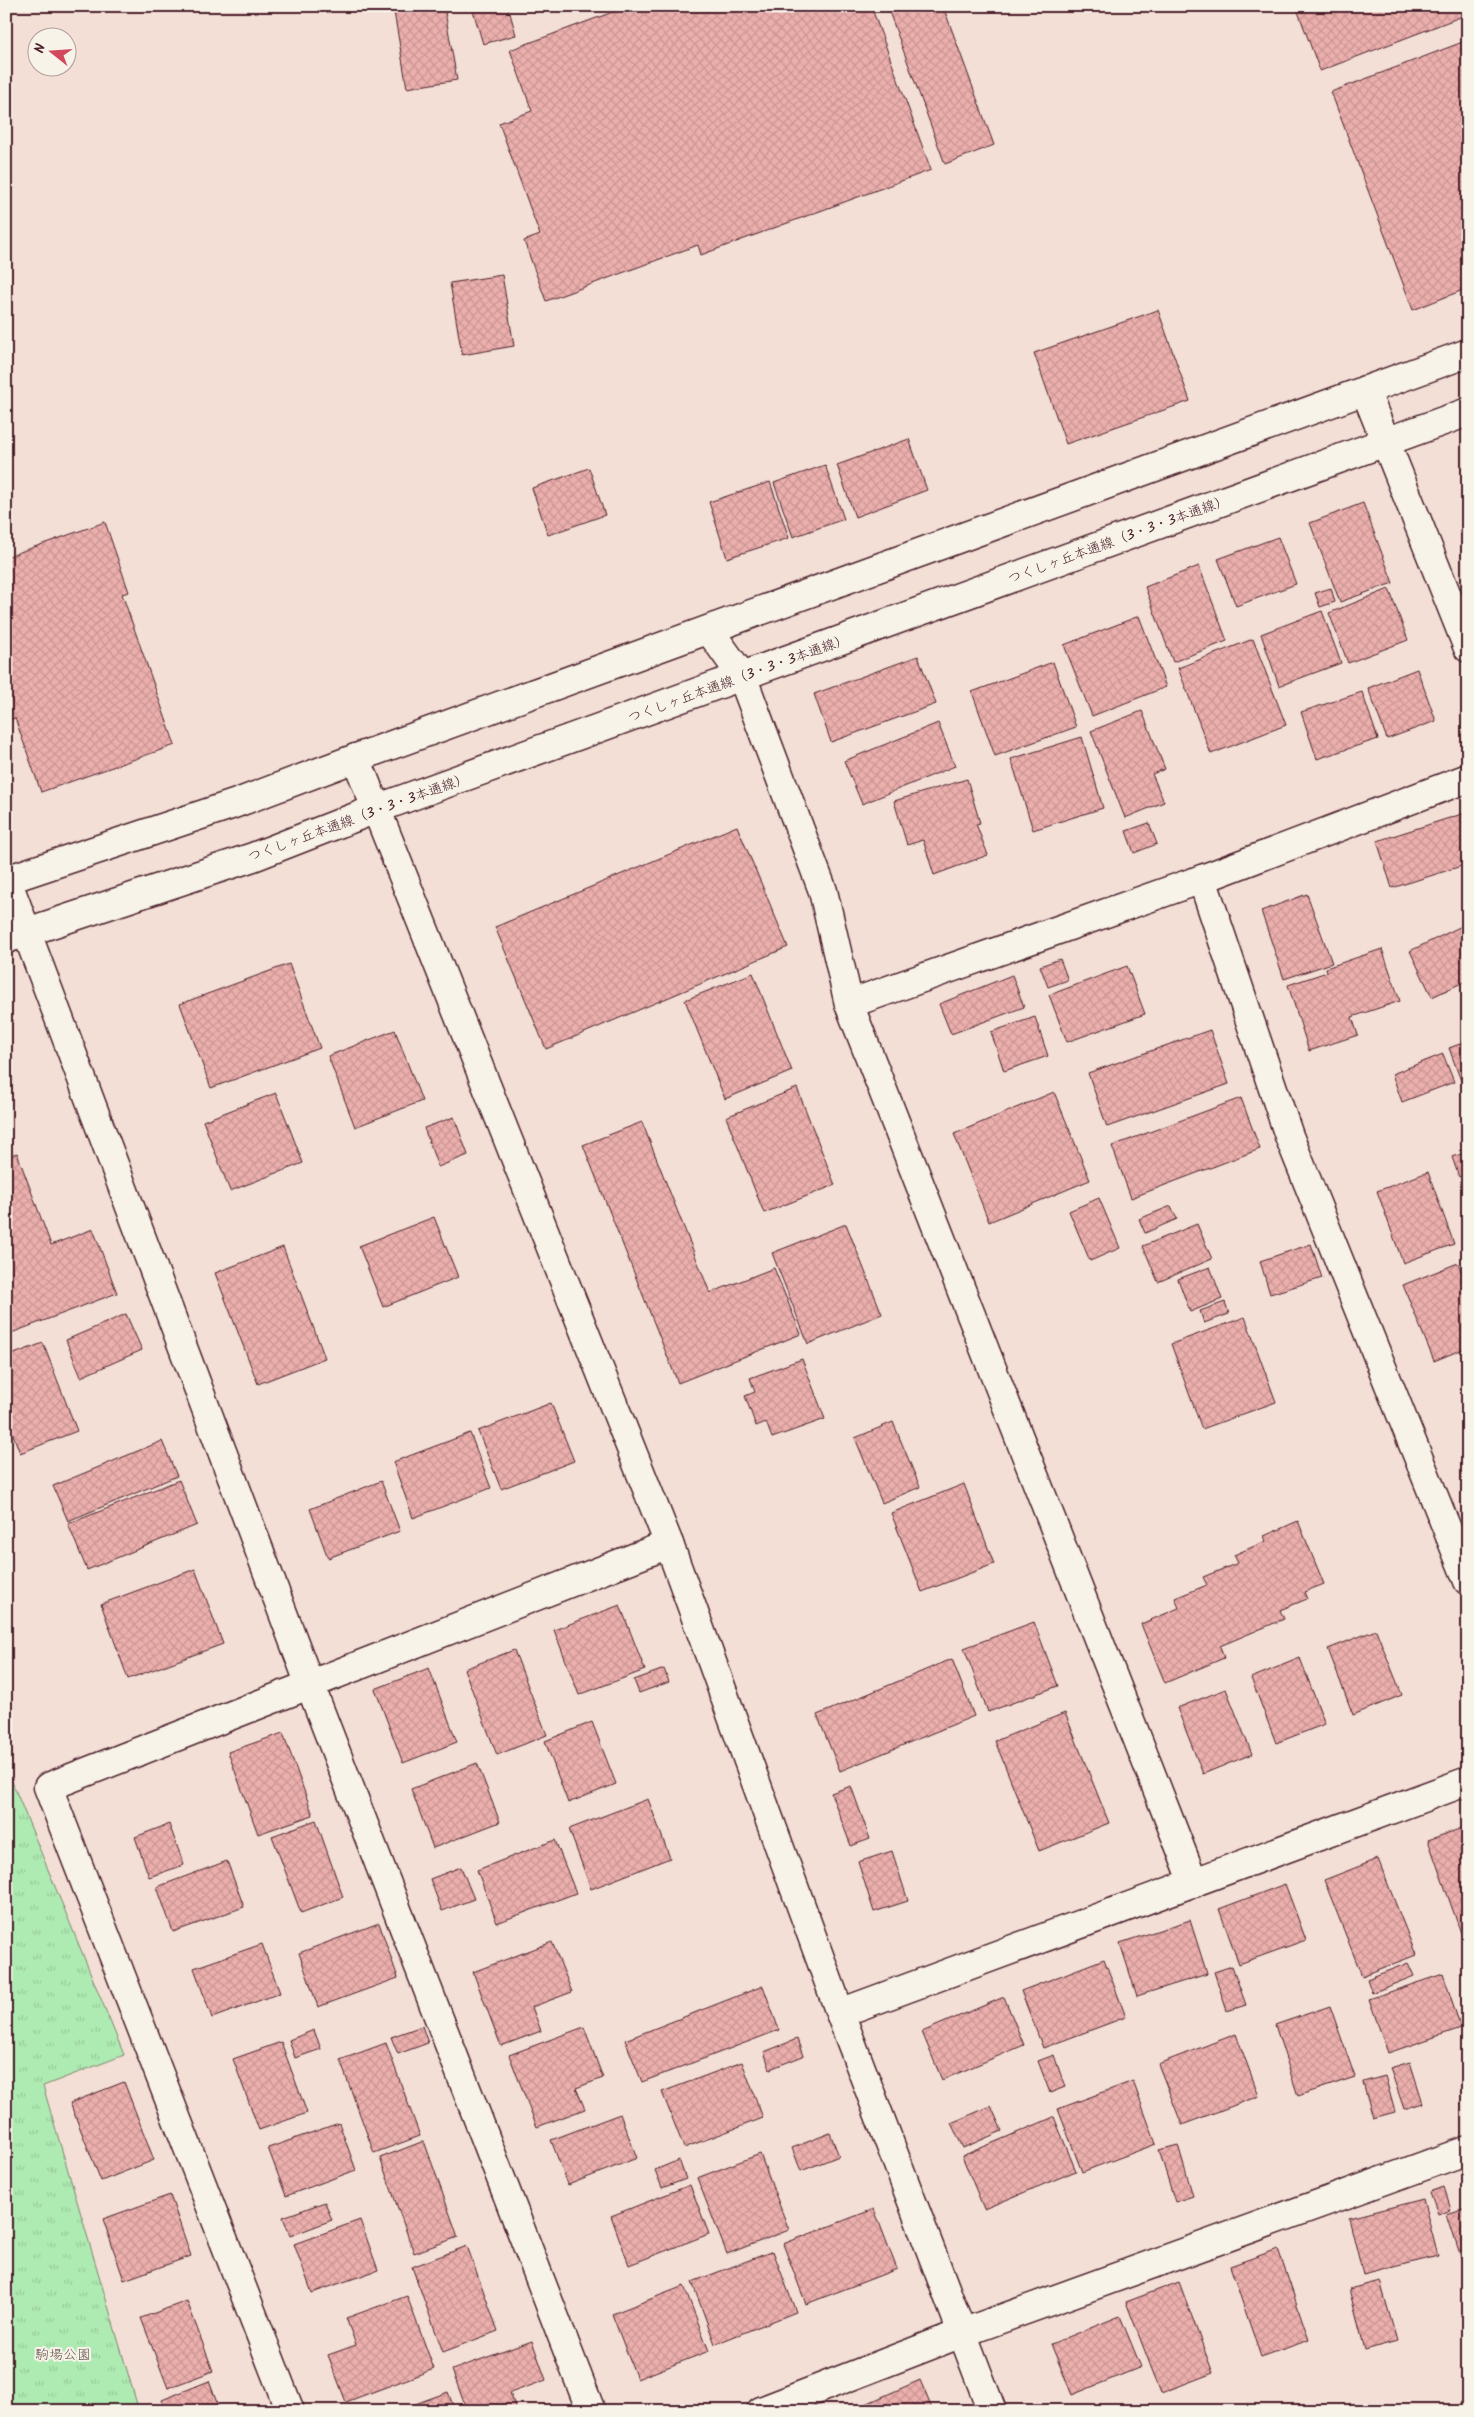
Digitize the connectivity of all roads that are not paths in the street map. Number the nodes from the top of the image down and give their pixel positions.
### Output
1 (1468, 353) edge
2 (1365, 390) junction
3 (1468, 412) edge
4 (1386, 442) junction
5 (709, 630) junction
6 (1468, 648) edge
7 (742, 676) junction
8 (356, 758) junction
9 (1468, 778) edge
10 (376, 809) junction
11 (1202, 879) junction
12 (7, 880) edge
13 (17, 935) edge
14 (850, 1004) junction
15 (669, 1544) junction
16 (1468, 1581) edge
17 (310, 1685) junction
18 (1468, 1782) edge
19 (1194, 1883) junction
20 (840, 2013) junction
21 (1468, 2150) edge
22 (962, 2333) junction
23 (290, 2411) edge
24 (591, 2411) edge
25 (761, 2411) edge
26 (992, 2411) edge

1 - 2 street
2 - 4 street
2 - 5 street
3 - 4 street, つくしヶ丘本通線（3・3・3本通線）
4 - 6 street
4 - 7 street, つくしヶ丘本通線（3・3・3本通線）
5 - 7 street
5 - 8 street
7 - 10 street, つくしヶ丘本通線（3・3・3本通線）
7 - 14 street
8 - 10 street
8 - 12 street
9 - 11 street
10 - 13 street, つくしヶ丘本通線（3・3・3本通線）
10 - 15 street
11 - 14 street
11 - 16 street
12 - 13 street
13 - 17 street
14 - 19 street
15 - 17 street
15 - 20 street
17 - 23 street
17 - 24 street
18 - 19 street
19 - 20 street
20 - 22 street
21 - 22 street
22 - 25 street
22 - 26 street

